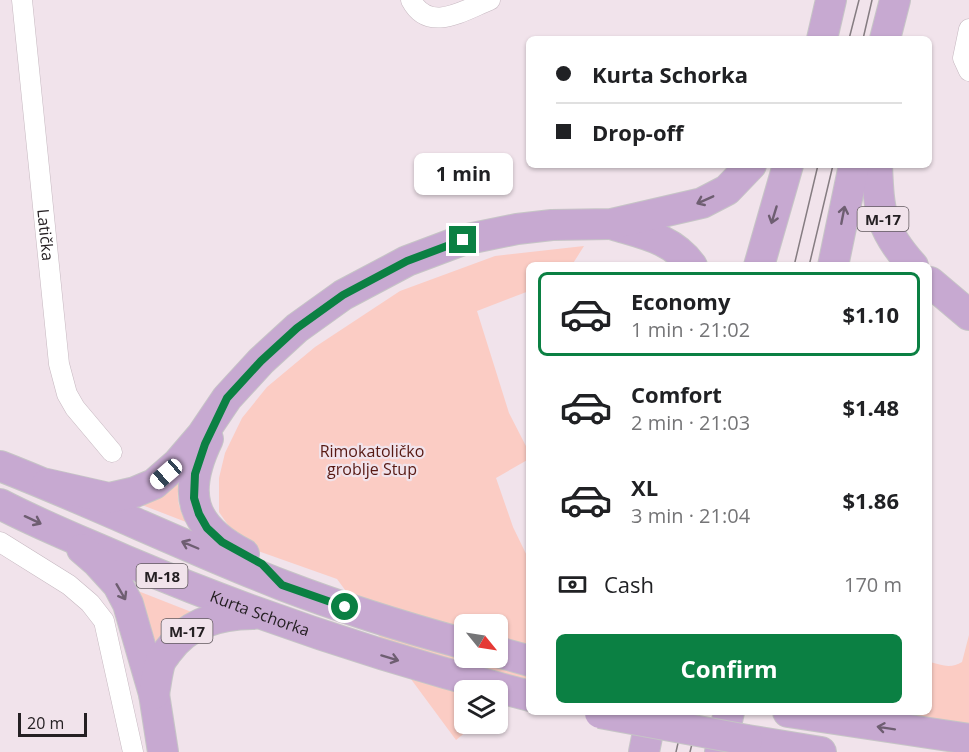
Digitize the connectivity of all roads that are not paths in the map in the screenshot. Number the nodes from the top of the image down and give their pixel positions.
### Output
1 (22, 0) edge
2 (411, 0) edge
3 (490, 0) edge
4 (969, 29) edge
5 (969, 71) edge
6 (748, 168) edge
7 (787, 168) edge
8 (853, 168) edge
9 (877, 168) edge
10 (611, 224) junction
11 (689, 262) edge
12 (760, 262) edge
13 (834, 262) edge
14 (910, 262) edge
15 (932, 284) edge
16 (932, 305) edge
17 (966, 313) edge
18 (227, 398) junction
19 (112, 452) dead end
20 (0, 466) edge
21 (47, 484) junction
22 (0, 504) edge
23 (67, 535) junction
24 (0, 542) edge
25 (282, 585) junction
26 (259, 614) junction
27 (454, 641) edge
28 (508, 655) edge
29 (526, 660) edge
30 (154, 694) junction
31 (526, 695) edge
32 (617, 715) edge
33 (651, 715) edge
34 (728, 715) edge
35 (808, 715) edge
36 (957, 738) edge
37 (133, 752) edge
38 (163, 752) edge
39 (644, 752) edge
40 (720, 752) edge
41 (821, 752) edge

1 - 19 street, Latička
2 - 3 street
4 - 5 street
6 -> 10 main road
7 -> 12 main road
13 -> 8 main road
9 - 14 main road, M-17
10 - 11 main road
10 - 18 main road
15 - 17 main road
16 - 17 main road
18 - 21 main road
18 - 25 main road
20 - 21 main road, M-18
25 -> 21 main road, M-18
22 -> 23 main road, Kurta Schorka / M-18
23 - 26 main road, Kurta Schorka / M-18
23 -> 30 main road
24 - 37 street
25 - 27 main road, M-18
26 - 30 main road, M-17
26 -> 31 main road, Kurta Schorka / M-17
28 - 29 main road
30 - 38 main road, M-17
32 - 41 main road, bridge
33 - 39 main road
34 - 40 main road
36 -> 35 main road

